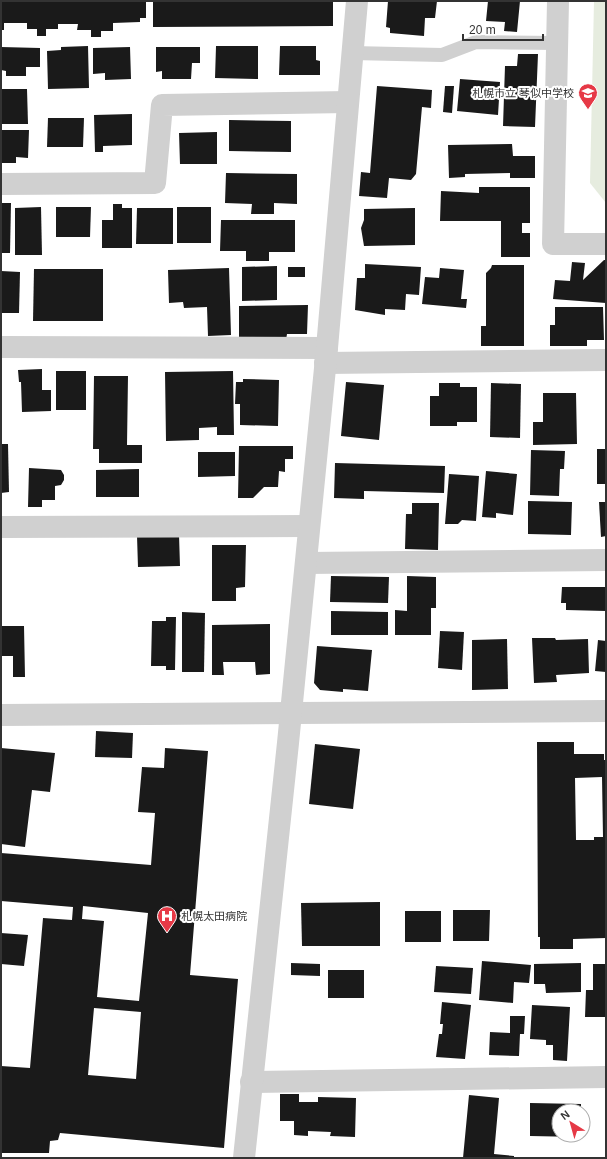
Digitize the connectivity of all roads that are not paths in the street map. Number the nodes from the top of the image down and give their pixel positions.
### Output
1 (357, 1) edge
2 (558, 1) edge
3 (557, 43) junction
4 (352, 53) junction
5 (348, 102) junction
6 (1, 184) edge
7 (606, 244) edge
8 (1, 347) edge
9 (326, 356) junction
10 (606, 360) edge
11 (309, 526) junction
12 (1, 527) edge
13 (606, 560) edge
14 (306, 563) junction
15 (606, 711) edge
16 (290, 713) junction
17 (1, 715) edge
18 (606, 1077) edge
19 (251, 1082) junction
20 (244, 1158) edge

1 - 4 street
2 - 3 street
3 - 4 lane
3 - 7 street
4 - 5 street
5 - 6 street
5 - 9 street
8 - 9 street
9 - 10 street
9 - 11 street
11 - 12 street
11 - 14 street
13 - 14 street
14 - 16 street
15 - 16 street
16 - 17 street
16 - 19 street
18 - 19 street
19 - 20 street

